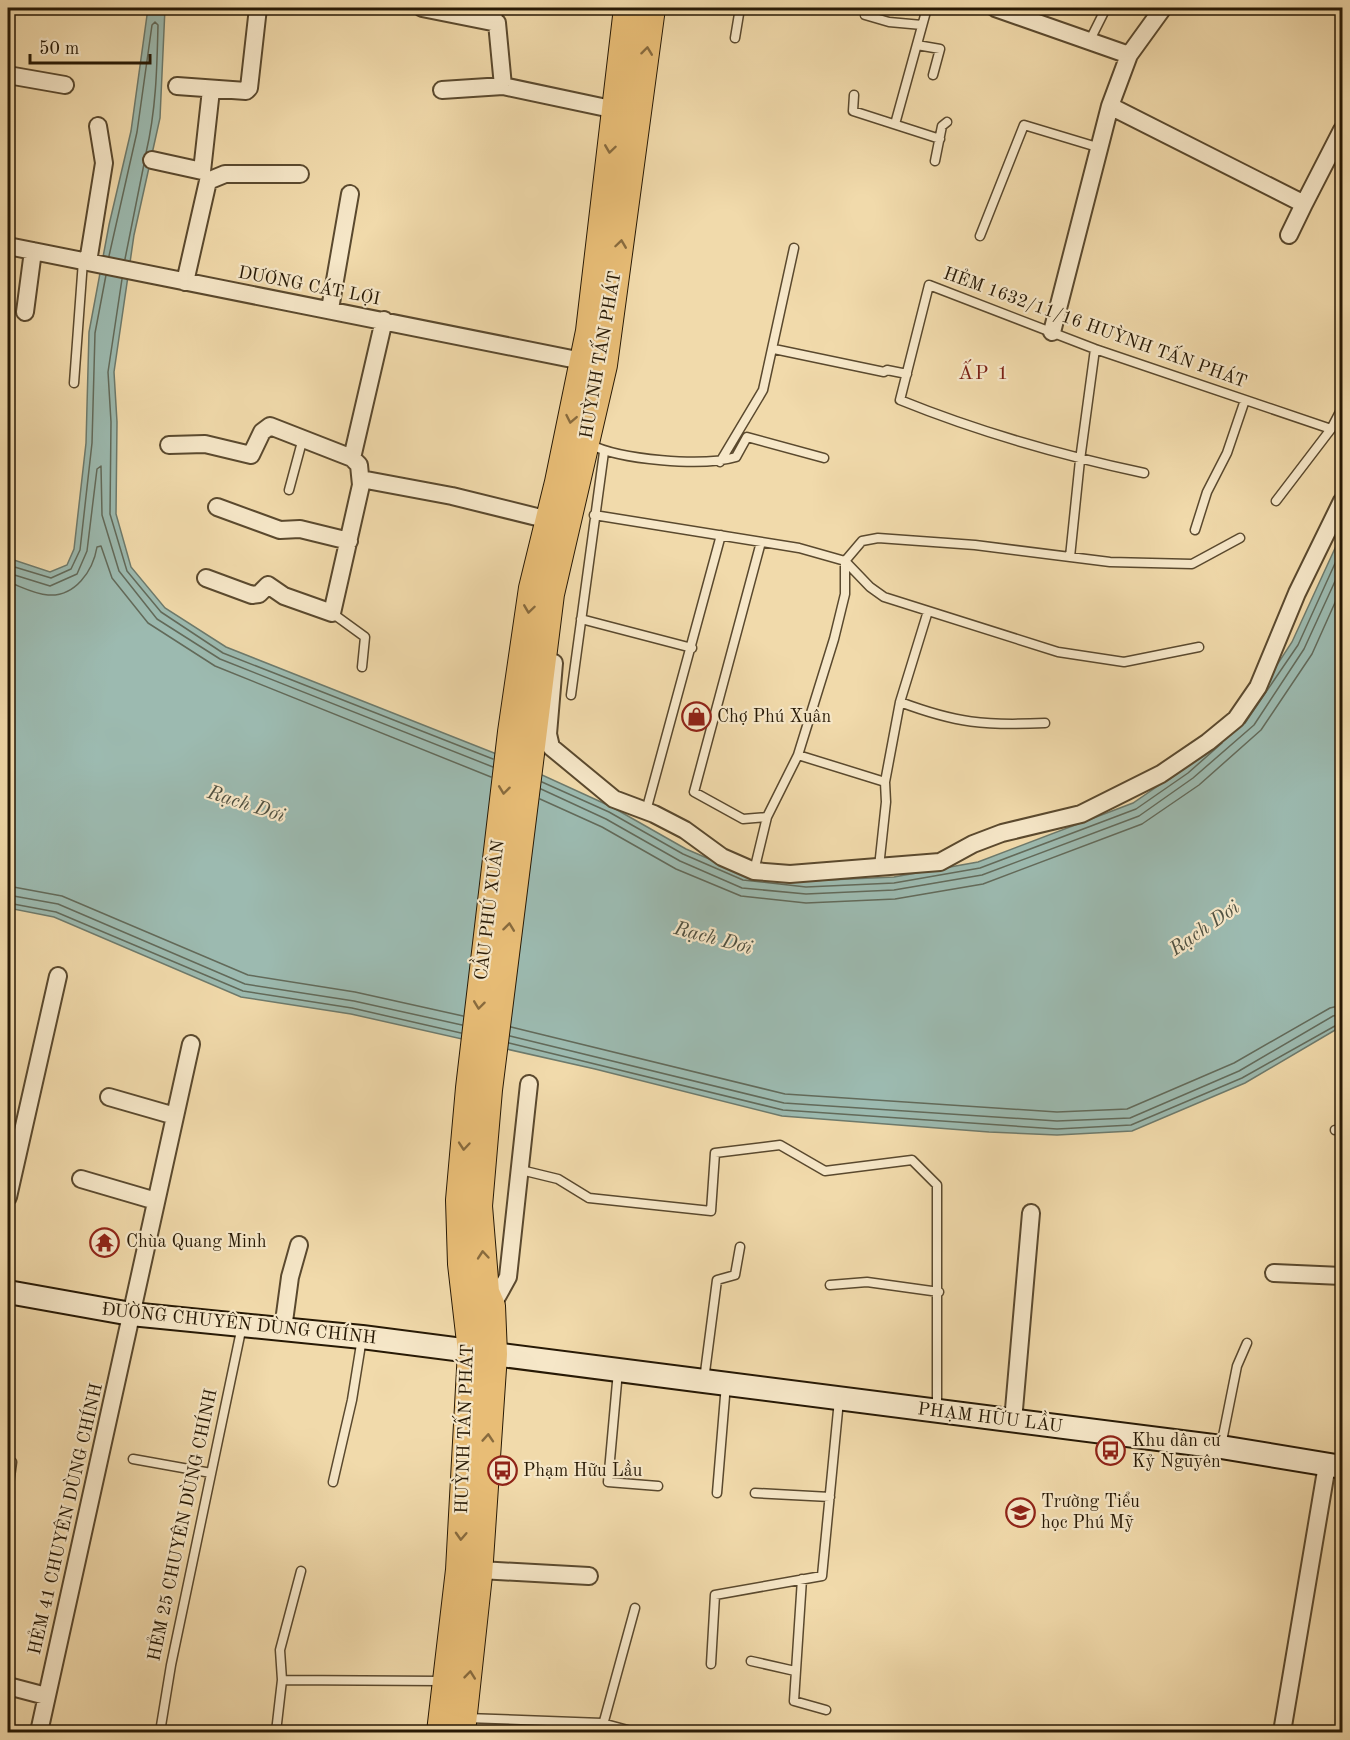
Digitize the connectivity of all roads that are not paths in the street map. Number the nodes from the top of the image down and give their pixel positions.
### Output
1 (258, 8) edge
2 (422, 8) edge
3 (627, 8) edge
4 (652, 8) edge
5 (740, 8) edge
6 (927, 8) edge
7 (995, 8) edge
8 (1106, 8) edge
9 (1163, 8) edge
10 (497, 15) edge
11 (865, 15) dead end
12 (922, 25) junction
13 (735, 38) dead end
14 (1089, 42) junction
15 (917, 45) junction
16 (1129, 55) junction
17 (8, 75) edge
18 (933, 75) dead end
19 (64, 85) dead end
20 (177, 86) dead end
21 (503, 86) junction
22 (211, 90) junction
23 (441, 90) dead end
24 (854, 95) dead end
25 (1110, 106) junction
26 (616, 110) junction
27 (948, 122) dead end
28 (895, 124) junction
29 (98, 126) dead end
30 (1342, 130) edge
31 (940, 139) junction
32 (1097, 147) junction
33 (152, 160) dead end
34 (935, 161) dead end
35 (300, 174) dead end
36 (350, 194) dead end
37 (1304, 204) junction
38 (1289, 235) dead end
39 (980, 236) dead end
40 (8, 246) edge
41 (794, 248) dead end
42 (33, 251) junction
43 (89, 262) junction
44 (185, 282) junction
45 (330, 309) junction
46 (25, 312) dead end
47 (384, 320) junction
48 (1052, 332) junction
49 (774, 349) junction
50 (1095, 349) junction
51 (593, 363) junction
52 (907, 374) junction
53 (74, 383) dead end
54 (1245, 400) junction
55 (1342, 408) edge
56 (1331, 429) junction
57 (303, 438) junction
58 (169, 445) dead end
59 (595, 447) junction
60 (352, 458) junction
61 (824, 458) dead end
62 (1080, 460) junction
63 (720, 462) junction
64 (1144, 473) dead end
65 (361, 479) junction
66 (289, 490) dead end
67 (1276, 501) dead end
68 (1342, 501) edge
69 (217, 507) dead end
70 (594, 515) junction
71 (557, 524) junction
72 (1195, 530) dead end
73 (721, 535) junction
74 (1240, 538) dead end
75 (349, 541) junction
76 (761, 542) junction
77 (1070, 557) junction
78 (845, 561) junction
79 (206, 578) dead end
80 (928, 611) junction
81 (332, 613) junction
82 (581, 619) junction
83 (692, 648) junction
84 (1198, 648) dead end
85 (363, 667) dead end
86 (571, 695) dead end
87 (900, 702) junction
88 (1045, 723) dead end
89 (521, 734) joint
90 (798, 755) junction
91 (885, 782) junction
92 (646, 811) junction
93 (767, 817) junction
94 (879, 867) junction
95 (754, 870) junction
96 (58, 976) dead end
97 (191, 1044) dead end
98 (529, 1084) dead end
99 (479, 1089) junction
100 (109, 1097) dead end
101 (175, 1116) junction
102 (521, 1170) junction
103 (81, 1179) dead end
104 (8, 1197) edge
105 (156, 1201) junction
106 (1031, 1213) dead end
107 (299, 1245) dead end
108 (740, 1247) dead end
109 (1274, 1273) dead end
110 (1342, 1276) edge
111 (830, 1285) dead end
112 (8, 1292) edge
113 (939, 1292) junction
114 (492, 1306) junction
115 (131, 1314) junction
116 (242, 1325) junction
117 (283, 1329) junction
118 (362, 1337) junction
119 (1247, 1343) dead end
120 (482, 1353) junction
121 (618, 1370) junction
122 (715, 1382) junction
123 (840, 1399) junction
124 (937, 1411) junction
125 (1013, 1421) junction
126 (1221, 1447) junction
127 (133, 1459) dead end
128 (12, 1462) dead end
129 (1335, 1466) edge
130 (211, 1473) junction
131 (333, 1482) dead end
132 (658, 1486) dead end
133 (8, 1492) edge
134 (717, 1493) dead end
135 (755, 1493) dead end
136 (830, 1497) junction
137 (480, 1570) junction
138 (301, 1571) dead end
139 (589, 1576) dead end
140 (802, 1579) junction
141 (635, 1608) dead end
142 (752, 1661) dead end
143 (711, 1664) dead end
144 (795, 1671) junction
145 (282, 1680) junction
146 (446, 1681) junction
147 (8, 1686) edge
148 (46, 1696) junction
149 (826, 1710) dead end
150 (464, 1725) edge
151 (601, 1728) edge
152 (39, 1732) edge
153 (160, 1732) edge
154 (276, 1732) edge
155 (440, 1732) edge
156 (635, 1732) edge
157 (1282, 1732) edge

1 - 22 street
2 - 10 street
3 - 26 main road, HUỲNH TẤN PHÁT
51 -> 4 main road, HUỲNH TẤN PHÁT
5 - 13 lane
6 - 12 lane
7 - 14 street
8 - 14 lane
9 - 16 street
10 - 21 street
11 - 12 lane
12 - 15 lane
14 - 16 street
15 - 18 lane
15 - 28 lane
16 - 25 street
17 - 19 street
20 - 22 street
21 - 23 street
21 - 26 street
22 - 33 street
24 - 28 lane
25 - 32 street
25 - 37 street
26 -> 51 main road, HUỲNH TẤN PHÁT
27 - 31 lane
28 - 31 lane
29 - 43 street
30 - 37 street
31 - 34 lane
32 - 39 lane
32 - 48 street
35 - 44 street
36 - 45 street
37 - 38 street
40 - 42 street, DƯƠNG CÁT LỢI
41 - 49 lane
42 - 43 street, DƯƠNG CÁT LỢI
42 - 46 street
43 - 44 street, DƯƠNG CÁT LỢI
43 - 53 lane
44 - 45 street, DƯƠNG CÁT LỢI
45 - 47 street, DƯƠNG CÁT LỢI
47 - 51 street, DƯƠNG CÁT LỢI
47 - 60 street
48 - 50 lane, HẺM 1632/11/16 HUỲNH TẤN PHÁT
48 - 52 lane, HẺM 1632/11/16 HUỲNH TẤN PHÁT
49 - 52 lane
49 - 63 lane
50 - 54 lane, HẺM 1632/11/16 HUỲNH TẤN PHÁT
50 - 62 lane
51 - 59 main road, HUỲNH TẤN PHÁT
51 -> 71 main road, HUỲNH TẤN PHÁT
52 - 62 lane
54 - 56 lane, HẺM 1632/11/16 HUỲNH TẤN PHÁT
54 - 72 lane
55 - 56 lane
56 - 67 lane
57 - 58 street
57 - 60 street
57 - 66 lane
59 - 63 lane
59 - 70 lane, HUỲNH TẤN PHÁT
59 - 71 main road, HUỲNH TẤN PHÁT
60 - 65 street
61 - 63 lane
62 - 64 lane
62 - 77 lane
65 - 71 street
65 - 75 street
68 - 94 street
69 - 75 street
70 - 73 lane
70 - 82 lane, HUỲNH TẤN PHÁT
71 - 89 main road, HUỲNH TẤN PHÁT
71 - 92 street
73 - 76 lane
73 - 83 lane
74 - 77 lane
75 - 81 street
76 - 78 lane
76 - 93 lane
77 - 78 lane
78 - 80 lane
78 - 90 lane
79 - 81 street
80 - 84 lane
80 - 87 lane
81 - 85 lane
82 - 83 lane
82 - 86 lane, HUỲNH TẤN PHÁT
83 - 92 lane
87 - 88 lane
87 - 91 lane
89 - 99 main road, CẦU PHÚ XUÂN
90 - 91 lane
90 - 93 lane
91 - 94 lane
92 - 95 street
93 - 95 lane
94 - 95 street
96 - 104 street
97 - 101 street, HẺM 41 CHUYÊN DÙNG CHÍNH
98 - 102 street
114 -> 99 main road, HUỲNH TẤN PHÁT
99 -> 120 main road, HUỲNH TẤN PHÁT
100 - 101 street
101 - 105 street, HẺM 41 CHUYÊN DÙNG CHÍNH
102 - 113 lane
102 - 114 street
103 - 105 street
105 - 115 street, HẺM 41 CHUYÊN DÙNG CHÍNH
106 - 125 street
107 - 117 street
108 - 122 lane
109 - 110 street
111 - 113 lane
112 - 115 main road, ĐƯỜNG CHUYÊN DÙNG CHÍNH
113 - 124 lane
114 - 120 main road, HUỲNH TẤN PHÁT
115 - 116 main road, ĐƯỜNG CHUYÊN DÙNG CHÍNH
115 - 148 street, HẺM 41 CHUYÊN DÙNG CHÍNH
116 - 117 main road, ĐƯỜNG CHUYÊN DÙNG CHÍNH
116 - 130 lane, HẺM 25 CHUYÊN DÙNG CHÍNH
117 - 118 main road, ĐƯỜNG CHUYÊN DÙNG CHÍNH
118 - 120 main road, ĐƯỜNG CHUYÊN DÙNG CHÍNH
118 - 131 lane
119 - 126 lane
120 - 121 main road, PHẠM HỮU LẦU
137 -> 120 main road, HUỲNH TẤN PHÁT
120 -> 146 main road, HUỲNH TẤN PHÁT
121 - 122 main road, PHẠM HỮU LẦU
121 - 132 lane
122 - 123 main road, PHẠM HỮU LẦU
122 - 134 lane
123 - 124 main road, PHẠM HỮU LẦU
123 - 136 lane
124 - 125 main road, PHẠM HỮU LẦU
125 - 126 main road, PHẠM HỮU LẦU
126 - 129 main road, PHẠM HỮU LẦU
127 - 130 lane
128 - 133 lane
129 - 157 street
130 - 153 lane, HẺM 25 CHUYÊN DÙNG CHÍNH
135 - 136 lane
136 - 140 lane
137 - 139 street
150 -> 137 main road, HUỲNH TẤN PHÁT
138 - 145 lane
140 - 143 lane
140 - 144 lane
141 - 151 lane
142 - 144 lane
144 - 149 lane
145 - 146 lane
145 - 154 lane
146 - 155 main road, HUỲNH TẤN PHÁT
147 - 148 street
148 - 152 street, HẺM 41 CHUYÊN DÙNG CHÍNH
150 - 151 lane
151 - 156 lane

